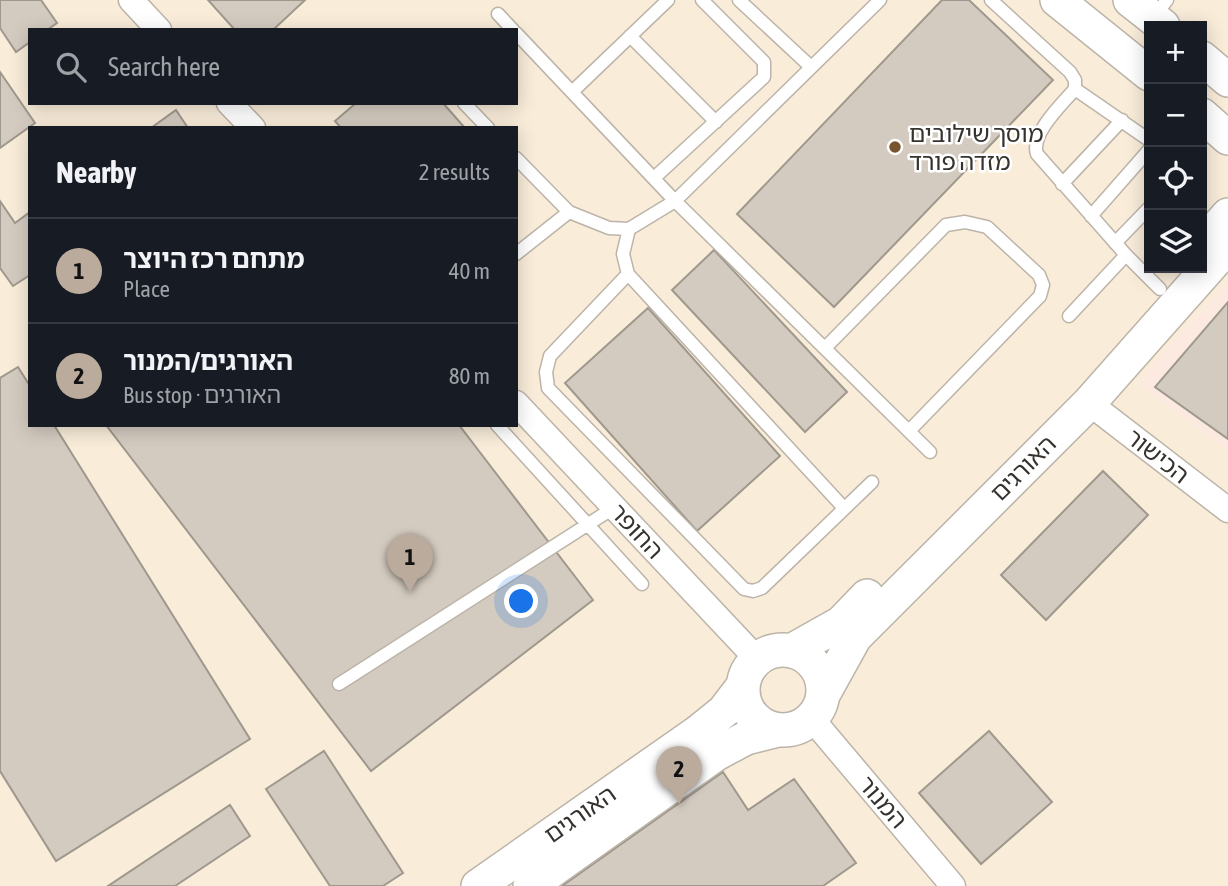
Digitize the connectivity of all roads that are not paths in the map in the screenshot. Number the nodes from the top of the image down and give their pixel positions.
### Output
1 (131, 0) edge
2 (668, 0) edge
3 (702, 0) edge
4 (740, 0) edge
5 (880, 0) edge
6 (991, 0) edge
7 (1057, 0) edge
8 (498, 14) dead end
9 (157, 28) edge
10 (512, 28) edge
11 (518, 34) edge
12 (630, 36) junction
13 (1207, 62) edge
14 (811, 67) junction
15 (1144, 70) edge
16 (1228, 80) edge
17 (1074, 89) junction
18 (572, 92) junction
19 (231, 105) edge
20 (466, 105) edge
21 (1122, 120) junction
22 (1207, 120) edge
23 (716, 122) junction
24 (251, 126) edge
25 (486, 126) edge
26 (1144, 136) edge
27 (1228, 138) edge
28 (1144, 156) edge
29 (518, 160) edge
30 (654, 178) junction
31 (1062, 184) junction
32 (675, 201) junction
33 (1147, 210) edge
34 (569, 212) junction
35 (1228, 215) edge
36 (1091, 216) junction
37 (629, 229) junction
38 (1207, 238) edge
39 (1115, 243) junction
40 (1228, 246) edge
41 (518, 252) edge
42 (1126, 255) junction
43 (628, 274) junction
44 (1170, 279) edge
45 (1069, 316) dead end
46 (825, 348) junction
47 (1089, 402) junction
48 (518, 406) edge
49 (499, 427) edge
50 (909, 431) junction
51 (930, 452) dead end
52 (872, 482) dead end
53 (615, 507) junction
54 (844, 508) junction
55 (1228, 510) edge
56 (588, 524) junction
57 (642, 584) dead end
58 (793, 650) junction
59 (750, 673) junction
60 (339, 684) dead end
61 (818, 706) junction
62 (778, 730) junction
63 (478, 886) edge
64 (530, 886) edge
65 (953, 886) edge

1 - 9 street
2 - 12 lane
3 - 23 lane
4 - 14 lane
5 - 14 lane
6 - 17 lane
7 - 15 street
8 - 10 lane
11 - 18 lane
12 - 18 lane
12 - 23 lane
13 - 16 street
14 - 32 lane
17 - 21 lane
17 - 31 lane
18 - 30 lane
19 - 24 street
20 - 25 lane
21 - 26 lane
21 - 31 lane
22 - 27 street
23 - 30 lane
28 - 36 lane
29 - 34 lane
30 - 32 lane
31 - 36 lane
32 - 37 lane
32 - 46 lane
33 - 39 lane
34 - 37 lane
34 - 41 lane
35 - 38 street
36 - 39 lane
37 - 43 lane
39 - 42 lane
40 - 47 street, האורגים
42 - 44 lane
42 - 45 lane
43 - 54 lane
43 - 54 lane
44 - 58 street, האורגים
46 - 50 lane
46 - 50 lane
47 - 55 street, הכישור
47 - 61 street, האורגים
48 - 53 street, החופר
49 - 56 lane
50 - 51 lane
52 - 54 lane
53 - 56 lane
53 - 59 street, החופר
56 - 57 lane
56 - 60 lane
58 - 59 street
58 - 61 street
59 - 62 street
59 - 63 street, האורגים
61 - 62 street
61 - 65 street, המנור
62 - 64 street, האורגים

